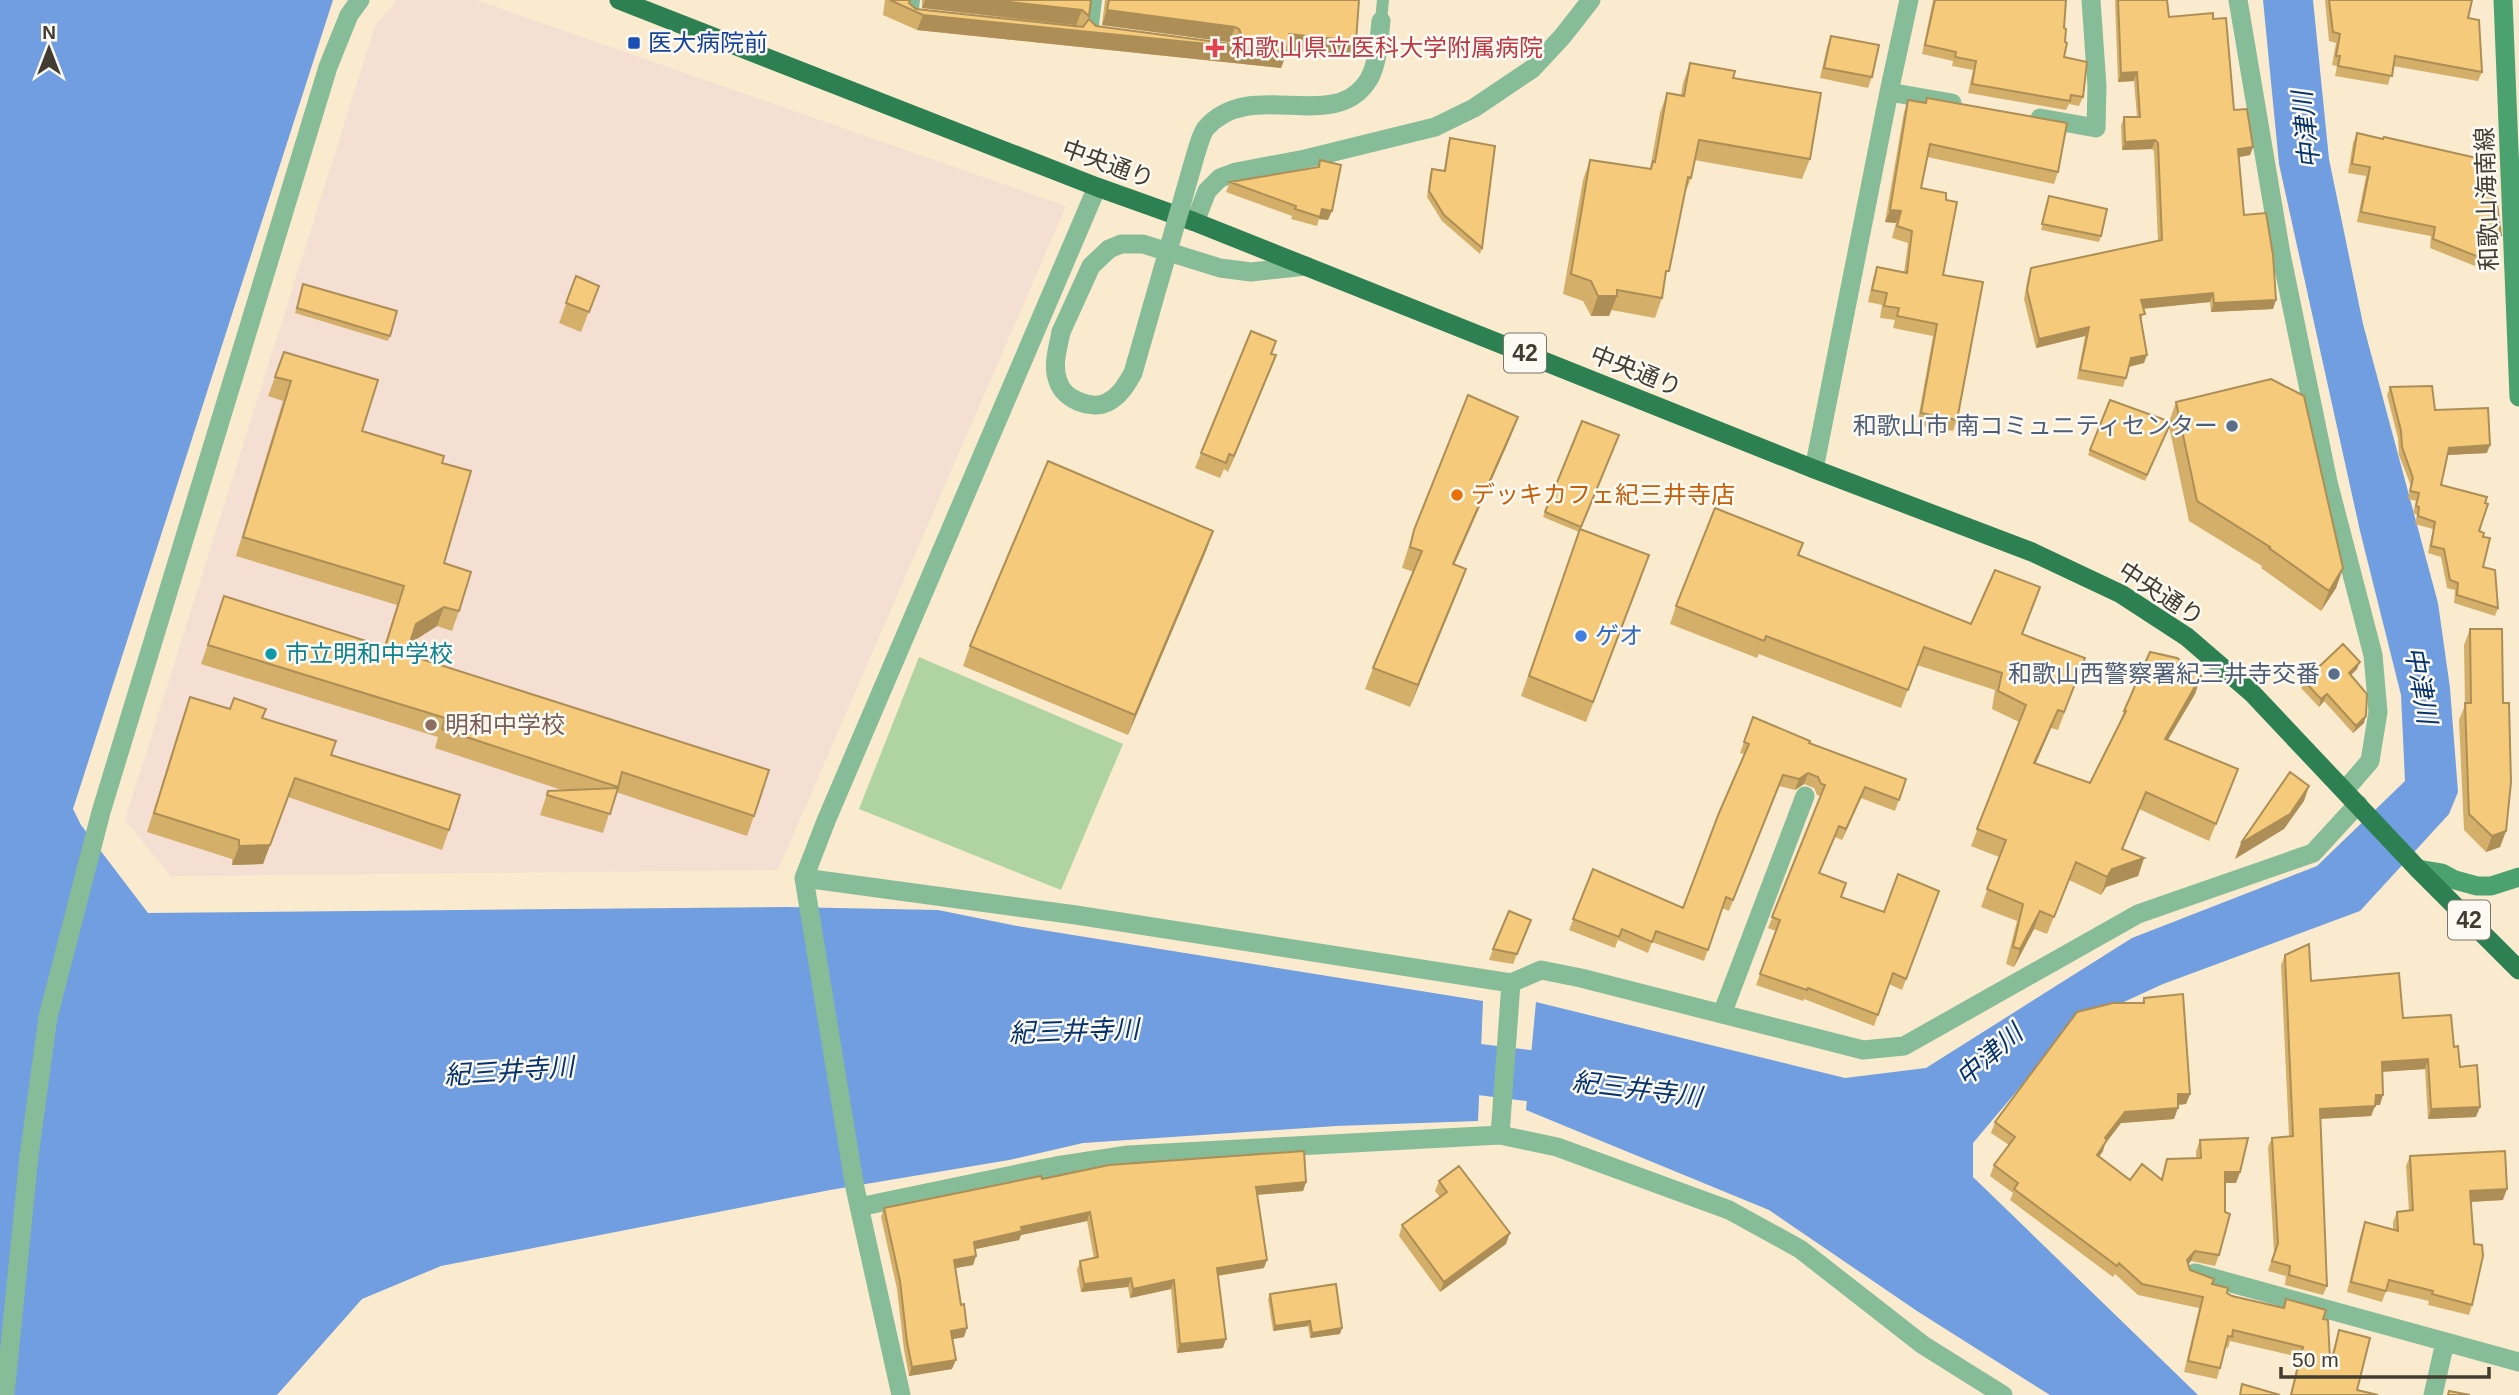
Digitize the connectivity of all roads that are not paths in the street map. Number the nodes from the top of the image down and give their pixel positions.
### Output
1 (360, 0) edge
2 (619, 0) edge
3 (914, 0) edge
4 (1096, 0) edge
5 (1383, 0) edge
6 (1591, 0) edge
7 (1909, 0) edge
8 (2091, 0) edge
9 (2238, 0) edge
10 (2503, 0) edge
11 (926, 18) edge
12 (1381, 21) joint
13 (1105, 35) edge
14 (1889, 92) junction
15 (1967, 106) edge
16 (2019, 115) edge
17 (1097, 187) junction
18 (1195, 222) junction
19 (1306, 266) junction
20 (2519, 397) edge
21 (1814, 468) junction
22 (1805, 796) dead end
23 (2356, 802) junction
24 (2418, 869) junction
25 (2519, 877) edge
26 (806, 888) junction
27 (2519, 970) edge
28 (1511, 990) junction
29 (1722, 1014) junction
30 (1501, 1126) junction
31 (857, 1197) junction
32 (2195, 1273) edge
33 (2445, 1342) junction
34 (2519, 1362) edge
35 (5, 1395) edge
36 (901, 1395) edge
37 (2003, 1395) edge
38 (2433, 1395) edge

1 - 35 street
2 - 17 highway, 中央通り / 42
3 - 11 lane
4 - 13 lane
5 - 12 lane
6 - 18 street
7 - 14 street
8 - 16 street
9 - 23 street
10 - 20 main road, 和歌山海南線
12 - 19 street, bridge
14 - 15 street
14 - 21 street
17 - 18 highway, 中央通り / 42
17 - 26 street
18 - 19 highway, 中央通り / 42
19 - 21 highway, 中央通り / 42
21 - 23 highway, 中央通り / 42
22 - 29 street
23 - 24 highway, 中央通り / 42
23 - 29 street
24 - 25 main road
24 - 27 highway, 中央通り / 42
26 - 28 street
26 - 31 street
28 - 29 street
28 - 30 street
30 - 31 street
30 - 37 street
31 - 36 street
32 - 33 street
33 - 34 street
33 - 38 street

